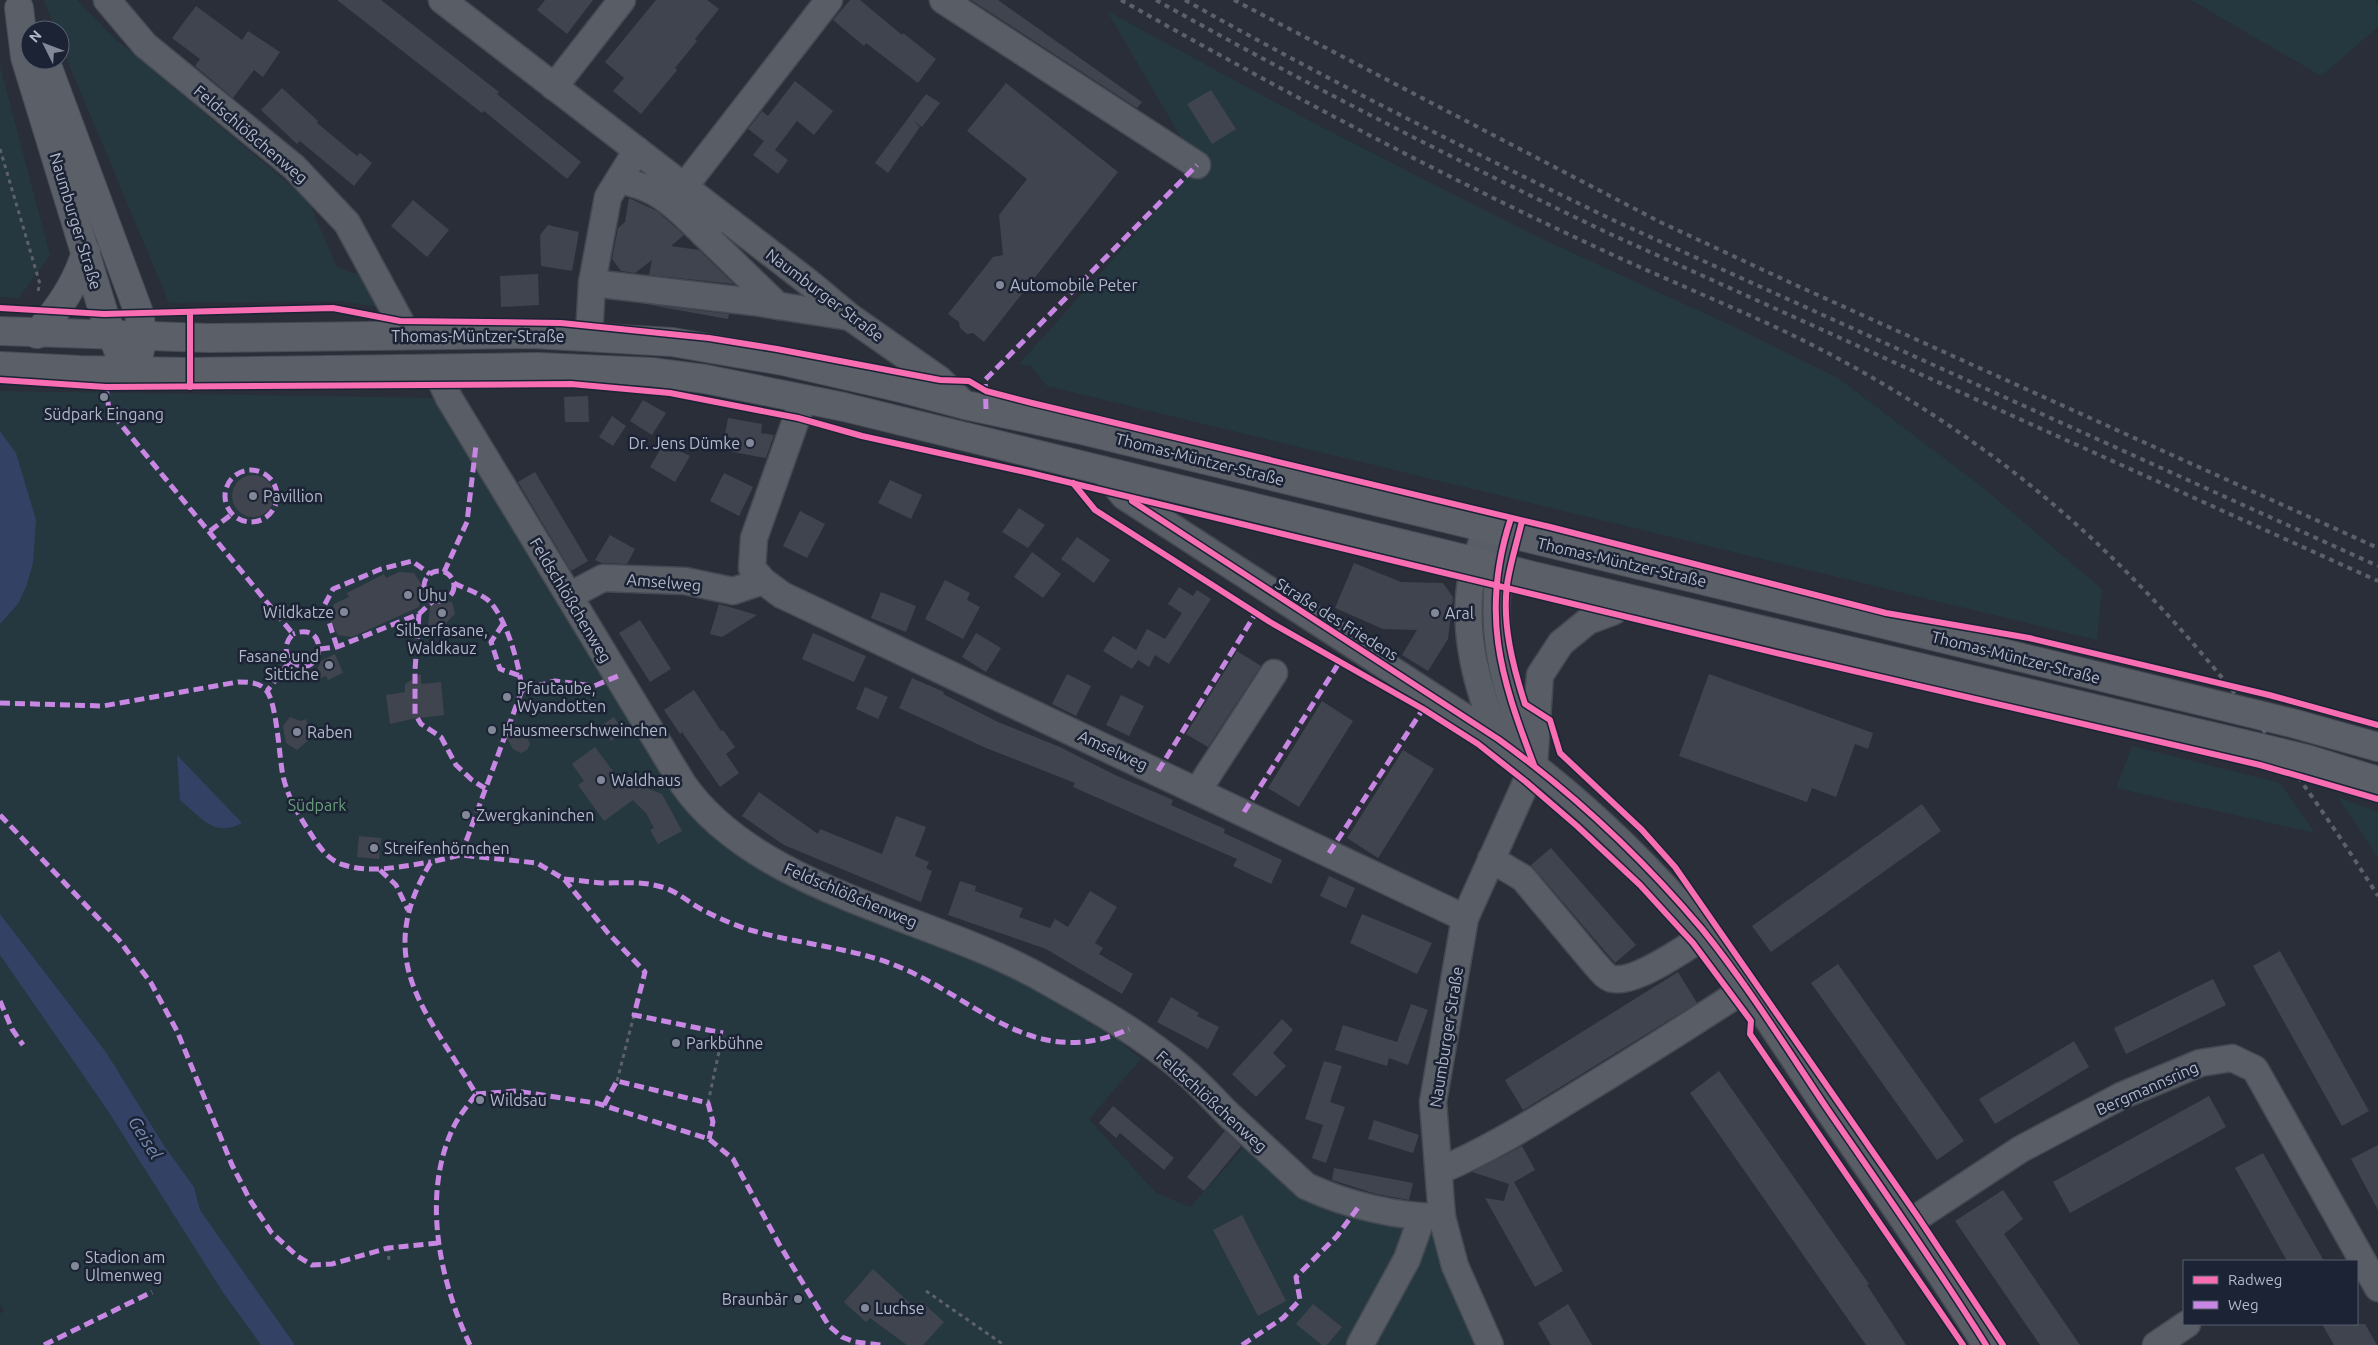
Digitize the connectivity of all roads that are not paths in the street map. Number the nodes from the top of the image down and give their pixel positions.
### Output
1 (107, 0) edge
2 (442, 0) edge
3 (622, 0) edge
4 (829, 0) edge
5 (943, 0) edge
6 (22, 13) edge
7 (48, 70) edge
8 (554, 87) junction
9 (637, 150) junction
10 (1197, 165) dead end
11 (619, 180) junction
12 (684, 187) junction
13 (712, 224) junction
14 (86, 252) junction
15 (592, 283) junction
16 (778, 306) junction
17 (850, 317) junction
18 (0, 331) edge
19 (37, 334) junction
20 (111, 336) junction
21 (402, 336) junction
22 (589, 336) junction
23 (143, 337) junction
24 (0, 366) edge
25 (440, 368) junction
26 (130, 371) junction
27 (965, 405) junction
28 (800, 409) junction
29 (1103, 470) junction
30 (1496, 531) junction
31 (1487, 564) junction
32 (763, 581) junction
33 (568, 596) junction
34 (1632, 599) junction
35 (1274, 673) dead end
36 (1498, 739) junction
37 (2378, 747) edge
38 (1534, 764) junction
39 (2378, 781) edge
40 (1198, 790) junction
41 (1492, 859) junction
42 (1465, 918) junction
43 (1706, 935) junction
44 (1745, 989) junction
45 (1438, 1171) junction
46 (1432, 1217) junction
47 (1907, 1224) junction
48 (2378, 1288) edge
49 (2186, 1325) edge
50 (1360, 1345) edge
51 (1490, 1345) edge
52 (1986, 1345) edge
53 (2156, 1345) edge

1 - 21 street, Feldschlößchenweg
2 - 8 street, Naumburger Straße
3 - 8 street
4 - 12 street
5 - 10 street
6 - 14 main road, Naumburger Straße
7 - 23 main road, Naumburger Straße
8 - 9 street, Naumburger Straße
9 - 11 street
9 - 12 street, Naumburger Straße
11 - 13 street
11 - 15 street
12 - 13 street, Naumburger Straße
13 - 16 street
13 - 17 street, Naumburger Straße
14 - 19 main road
14 - 20 main road, Naumburger Straße
15 - 16 street
15 - 22 street
16 - 17 street
17 - 27 street, Naumburger Straße
18 - 19 main road, Thomas-Müntzer-Straße
19 - 20 main road, Thomas-Müntzer-Straße
20 - 23 main road, Thomas-Müntzer-Straße
20 - 26 main road, Naumburger Straße
21 - 22 main road, Thomas-Müntzer-Straße
21 - 23 main road, Thomas-Müntzer-Straße
22 - 27 main road, Thomas-Müntzer-Straße
23 - 26 main road, Naumburger Straße
24 - 26 main road, Thomas-Müntzer-Straße
25 - 26 main road, Thomas-Müntzer-Straße
25 - 28 main road, Thomas-Müntzer-Straße
25 - 33 street, Feldschlößchenweg
27 - 30 main road, Thomas-Müntzer-Straße
28 - 29 main road, Thomas-Müntzer-Straße
28 - 32 street, Amselweg
29 - 31 main road, Thomas-Müntzer-Straße
29 - 36 street, Straße des Friedens
30 - 31 street, Straße des Friedens
30 - 37 main road, Thomas-Müntzer-Straße
31 - 34 main road, Thomas-Müntzer-Straße
31 - 36 street, Straße des Friedens
31 - 38 street, Straße des Friedens
32 - 33 street, Amselweg
32 - 40 street, Amselweg
33 - 46 street, Feldschlößchenweg
34 - 38 street
34 - 39 main road, Thomas-Müntzer-Straße
35 - 40 street
36 - 38 street, Straße des Friedens
38 - 41 street, Naumburger Straße
38 - 43 street, Straße des Friedens
40 - 42 street, Amselweg
41 - 42 street, Naumburger Straße
41 - 43 street
42 - 45 street, Naumburger Straße
43 - 44 street, Straße des Friedens
44 - 45 street
44 - 47 street, Straße des Friedens
45 - 46 street, Naumburger Straße
46 - 50 street
46 - 51 street, Naumburger Straße
47 - 48 street, Bergmannsring
47 - 52 street, Straße des Friedens
49 - 53 street

